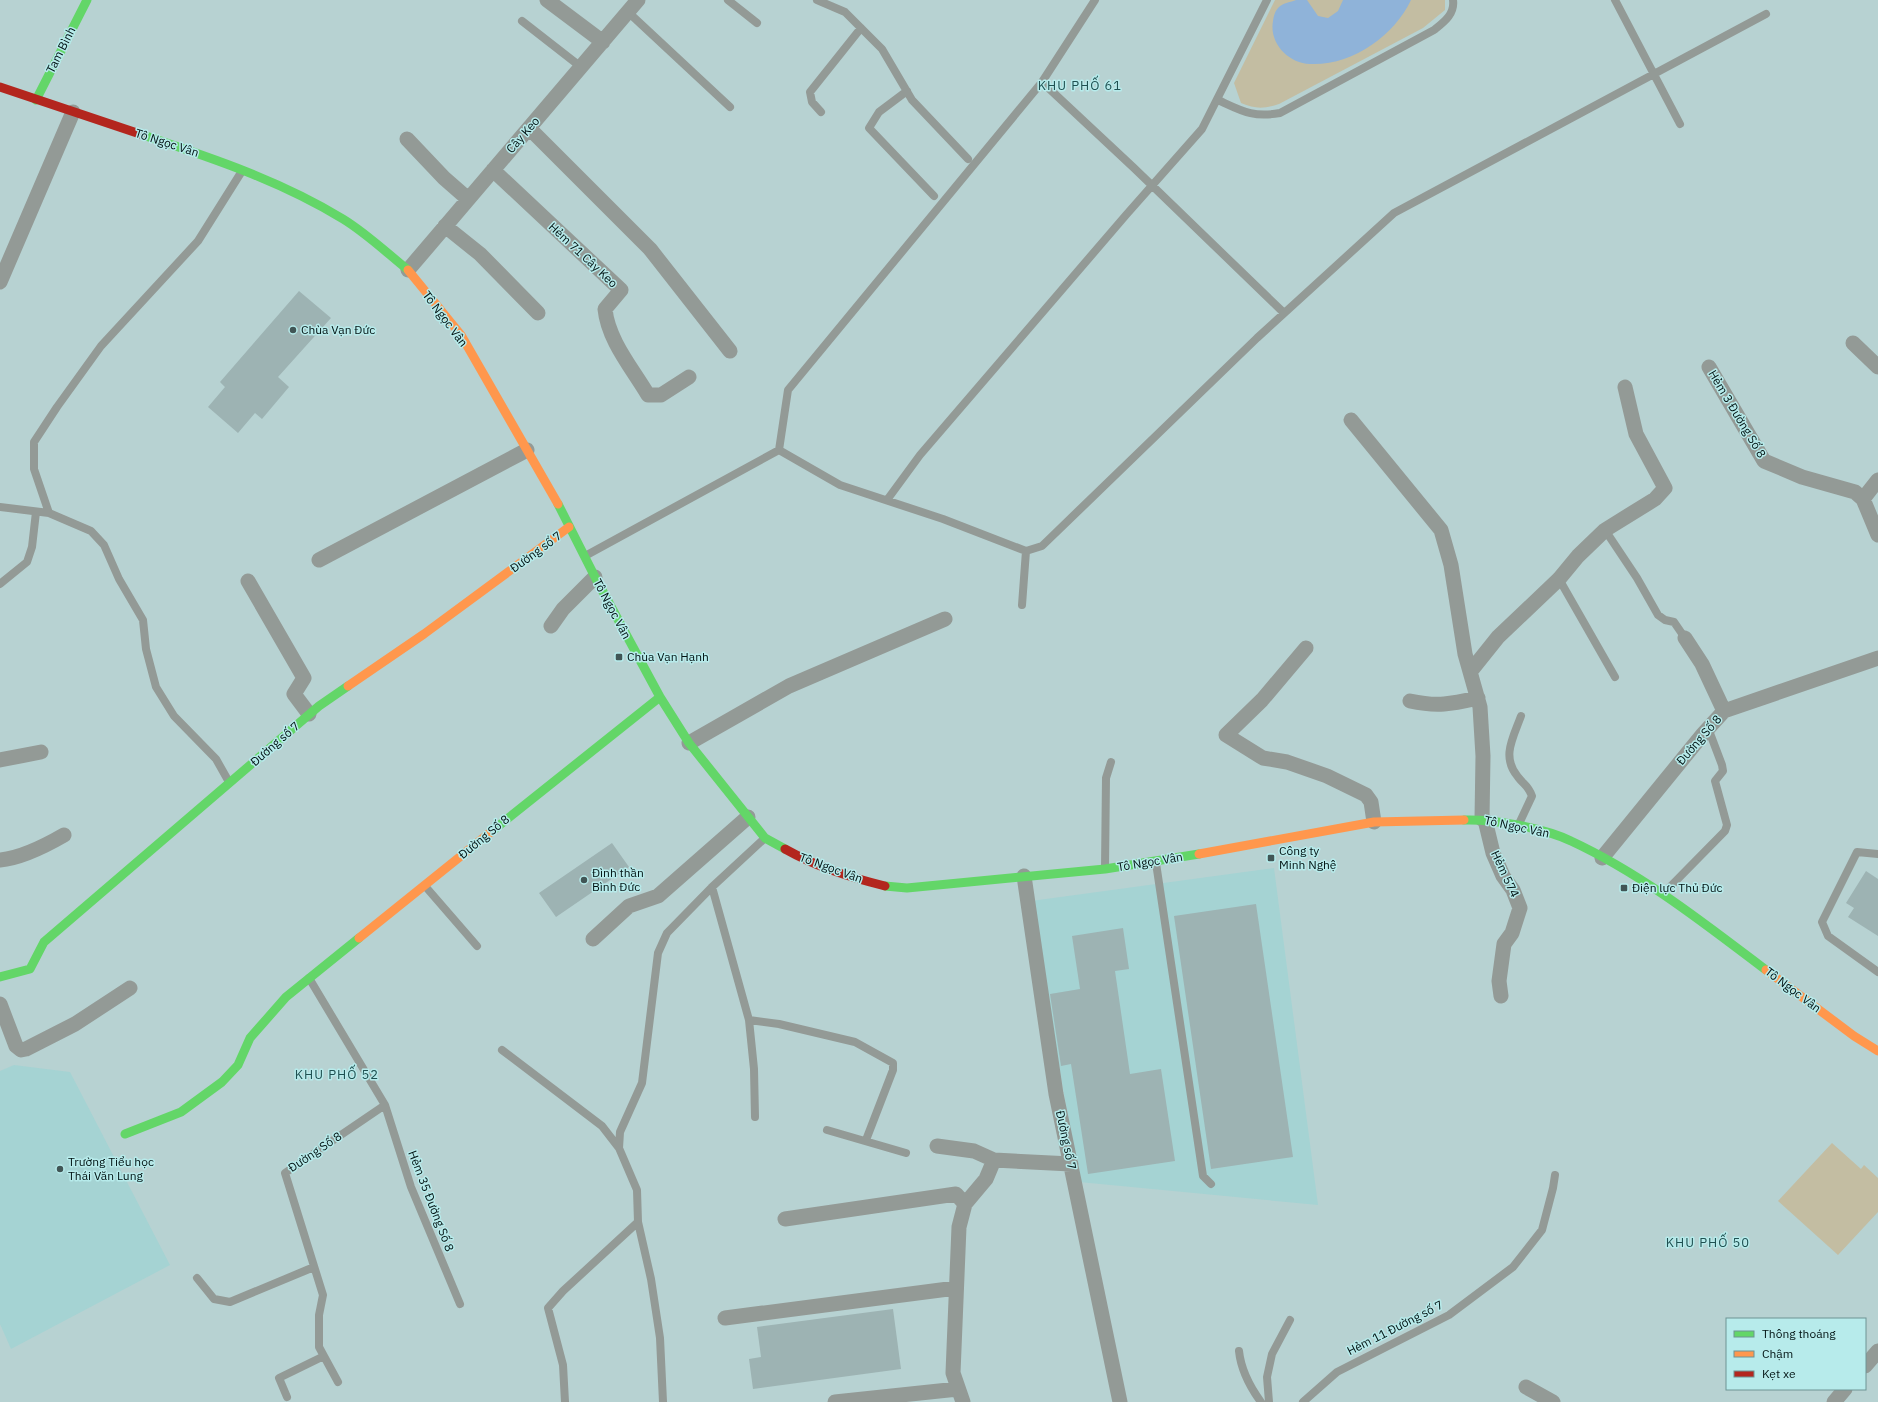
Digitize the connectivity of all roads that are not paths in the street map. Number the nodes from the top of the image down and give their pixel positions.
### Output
1 (87, 0) edge
2 (547, 0) edge
3 (638, 0) edge
4 (728, 0) edge
5 (817, 0) edge
6 (1094, 0) edge
7 (1268, 0) edge
8 (1453, 0) edge
9 (1615, 0) edge
10 (628, 12) junction
11 (1766, 14) dead end
12 (522, 21) dead end
13 (757, 23) dead end
14 (862, 28) junction
15 (603, 42) junction
16 (581, 67) junction
17 (1654, 73) junction
18 (1042, 82) junction
19 (0, 87) edge
20 (907, 92) junction
21 (36, 100) junction
22 (1218, 100) junction
23 (730, 107) dead end
24 (72, 112) junction
25 (821, 112) dead end
26 (1680, 124) dead end
27 (529, 128) junction
28 (407, 139) dead end
29 (968, 159) dead end
30 (493, 170) junction
31 (243, 171) junction
32 (1153, 186) junction
33 (934, 196) dead end
34 (468, 199) junction
35 (446, 226) junction
36 (408, 270) junction
37 (0, 282) edge
38 (1284, 312) junction
39 (538, 313) dead end
40 (1853, 343) dead end
41 (730, 351) dead end
42 (1709, 367) dead end
43 (1878, 367) edge
44 (689, 377) dead end
45 (1625, 387) dead end
46 (1351, 420) dead end
47 (527, 450) junction
48 (779, 450) junction
49 (1878, 480) edge
50 (1863, 499) junction
51 (887, 500) junction
52 (0, 507) edge
53 (36, 512) junction
54 (49, 513) junction
55 (569, 527) junction
56 (1605, 530) junction
57 (1878, 535) edge
58 (1026, 551) junction
59 (584, 556) junction
60 (319, 560) dead end
61 (595, 577) junction
62 (1559, 579) junction
63 (248, 581) dead end
64 (0, 584) edge
65 (1022, 605) dead end
66 (945, 619) dead end
67 (551, 626) dead end
68 (1685, 638) joint
69 (1306, 648) dead end
70 (1878, 658) edge
71 (1470, 672) junction
72 (1615, 677) dead end
73 (660, 697) junction
74 (1478, 698) junction
75 (1410, 701) dead end
76 (1724, 711) junction
77 (310, 714) junction
78 (1521, 716) dead end
79 (1708, 728) junction
80 (689, 743) junction
81 (41, 752) dead end
82 (0, 760) edge
83 (1111, 762) dead end
84 (230, 782) junction
85 (748, 817) junction
86 (1483, 820) junction
87 (1374, 822) junction
88 (1518, 826) junction
89 (64, 835) dead end
90 (766, 838) junction
91 (1878, 854) edge
92 (1602, 858) junction
93 (0, 860) edge
94 (1156, 862) junction
95 (1105, 869) junction
96 (1024, 876) junction
97 (424, 885) junction
98 (712, 887) junction
99 (1662, 894) junction
100 (593, 939) dead end
101 (477, 946) dead end
102 (1878, 972) edge
103 (0, 977) edge
104 (309, 978) junction
105 (130, 988) dead end
106 (1501, 996) dead end
107 (0, 1004) edge
108 (749, 1020) junction
109 (502, 1050) dead end
110 (1878, 1051) edge
111 (385, 1105) junction
112 (755, 1117) dead end
113 (827, 1130) dead end
114 (125, 1134) dead end
115 (866, 1140) junction
116 (937, 1146) dead end
117 (619, 1148) junction
118 (906, 1152) dead end
119 (994, 1160) junction
120 (1071, 1164) junction
121 (1555, 1175) dead end
122 (1212, 1184) dead end
123 (965, 1204) junction
124 (785, 1219) dead end
125 (638, 1222) junction
126 (314, 1267) junction
127 (197, 1278) dead end
128 (956, 1288) junction
129 (460, 1304) dead end
130 (725, 1318) dead end
131 (1290, 1320) dead end
132 (1239, 1351) dead end
133 (1878, 1351) edge
134 (324, 1356) junction
135 (1866, 1365) edge
136 (338, 1382) dead end
137 (1526, 1387) dead end
138 (1844, 1390) edge
139 (961, 1396) edge
140 (287, 1397) dead end
141 (565, 1402) edge
142 (663, 1402) edge
143 (835, 1402) edge
144 (1120, 1402) edge
145 (1261, 1402) edge
146 (1269, 1402) edge
147 (1303, 1402) edge
148 (1553, 1402) edge
149 (1834, 1402) edge

1 - 21 main road, Tam Bình
2 - 15 street
3 - 10 street, Cây Keo
4 - 13 lane
5 - 14 lane
6 - 18 lane
7 - 22 lane
8 - 22 lane
9 - 17 lane
10 - 15 street, Cây Keo
10 - 23 lane
11 - 17 lane
12 - 16 lane
14 - 20 lane
14 - 25 lane
15 - 16 street, Cây Keo
16 - 27 street, Cây Keo
17 - 26 lane
17 - 38 lane
18 - 32 lane
18 - 48 lane
19 - 21 main road, Tô Ngọc Vân
20 - 29 lane
20 - 33 lane
21 - 24 main road, Tô Ngọc Vân
22 - 32 lane
24 - 31 main road, Tô Ngọc Vân
24 - 37 street
27 - 30 street, Cây Keo
27 - 41 street
28 - 34 street
30 - 34 street, Cây Keo
30 - 44 street, Hẻm 71 Cây Keo
31 - 36 main road, Tô Ngọc Vân
31 - 54 lane
32 - 38 lane
32 - 51 lane
34 - 35 street, Cây Keo
35 - 36 street, Cây Keo
35 - 39 street
36 - 47 main road, Tô Ngọc Vân
38 - 58 lane
40 - 43 street
42 - 50 street, Hẻm 3 Đường Số 8
45 - 56 street
46 - 71 street
47 - 55 main road, Tô Ngọc Vân
47 - 60 street
48 - 51 lane
48 - 59 lane
49 - 50 street
50 - 57 street
51 - 58 lane
52 - 53 lane
53 - 54 lane
53 - 64 lane
54 - 84 lane
55 - 59 main road, Tô Ngọc Vân
55 - 77 main road, Đường số 7
56 - 62 street
56 - 68 lane
58 - 65 lane
59 - 61 main road, Tô Ngọc Vân
61 - 67 street
61 - 73 main road, Tô Ngọc Vân
62 - 71 street
62 - 72 lane
63 - 77 street
66 - 80 street
68 - 76 street
69 - 87 street
70 - 76 street, Đường Số 8
71 - 74 street
73 - 80 main road, Tô Ngọc Vân
73 - 97 main road, Đường Số 8
74 - 75 street
74 - 86 street
76 - 79 street, Đường Số 8
77 - 84 main road, Đường số 7
78 - 88 lane
79 - 92 street, Đường Số 8
79 - 99 lane
80 - 85 main road, Tô Ngọc Vân
81 - 82 street
83 - 95 lane
84 - 103 main road, Đường số 7
85 - 90 main road, Tô Ngọc Vân
85 - 100 street
86 - 87 main road, Tô Ngọc Vân
86 - 88 main road, Tô Ngọc Vân
86 - 106 street, Hẻm 574
87 - 94 main road, Tô Ngọc Vân
88 - 92 main road, Tô Ngọc Vân
89 - 93 street
90 - 96 main road, Tô Ngọc Vân
90 - 98 lane
91 - 102 lane
92 - 99 main road, Tô Ngọc Vân
94 - 95 main road, Tô Ngọc Vân
94 - 122 lane
95 - 96 main road, Tô Ngọc Vân
96 - 120 street, Đường số 7
97 - 101 lane
97 - 104 main road, Đường Số 8
98 - 108 lane
98 - 117 lane
99 - 110 main road, Tô Ngọc Vân
104 - 111 lane
104 - 114 main road, Đường Số 8
105 - 107 street
108 - 112 lane
108 - 115 lane
109 - 117 lane
111 - 126 lane, Đường Số 8
111 - 129 lane, Hẻm 35 Đường Số 8
113 - 115 lane
115 - 118 lane
116 - 119 street
117 - 125 lane
119 - 120 street
119 - 123 street
120 - 144 street, Đường số 7
121 - 147 lane, Hẻm 11 Đường số 7
123 - 124 street
123 - 128 street
125 - 141 lane
125 - 142 lane
126 - 127 lane
126 - 134 lane, Đường Số 8
128 - 130 street
128 - 139 street
131 - 146 lane
132 - 145 lane
133 - 135 street
134 - 136 lane, Đường Số 8
134 - 140 lane
137 - 148 street
138 - 149 street
139 - 143 street

